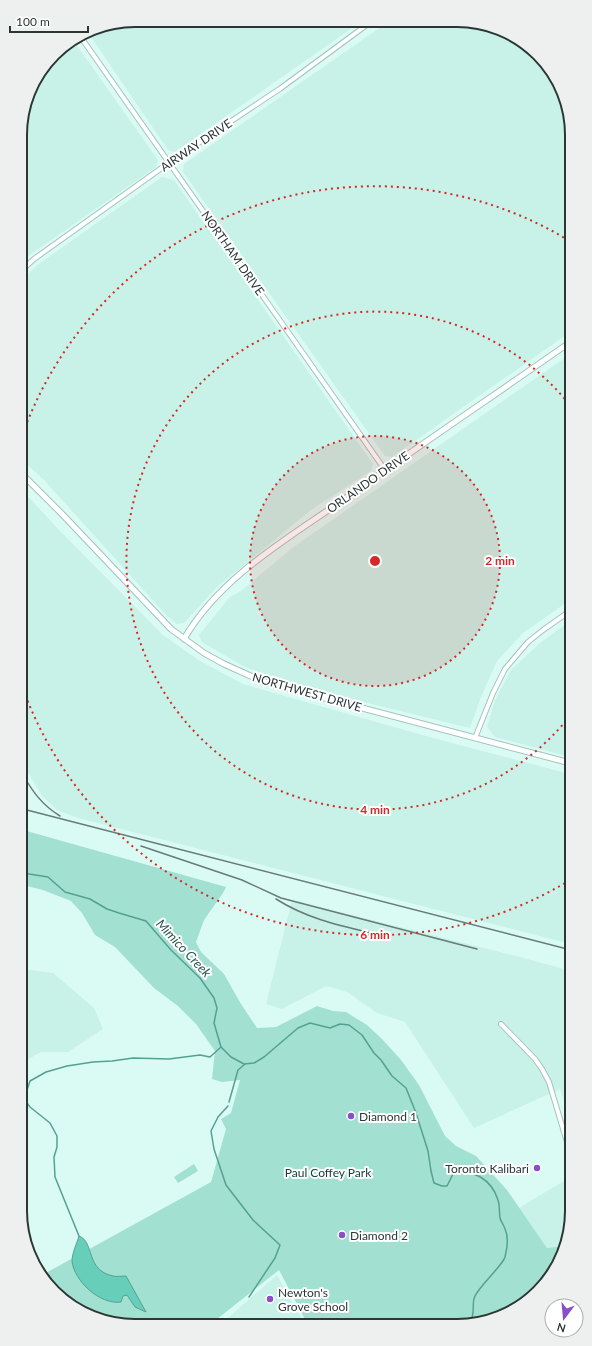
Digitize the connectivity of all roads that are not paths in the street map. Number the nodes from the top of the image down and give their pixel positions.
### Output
1 (365, 27) edge
2 (83, 40) edge
3 (170, 162) junction
4 (27, 265) edge
5 (565, 345) edge
6 (385, 470) junction
7 (27, 479) edge
8 (565, 615) edge
9 (184, 640) junction
10 (475, 738) junction
11 (565, 762) edge
12 (501, 1024) dead end
13 (565, 1136) edge

1 - 3 street, AIRWAY DRIVE
2 - 3 street, NORTHAM DRIVE
3 - 4 street, AIRWAY DRIVE
3 - 6 street, NORTHAM DRIVE
5 - 6 street, ORLANDO DRIVE
6 - 9 street, ORLANDO DRIVE
7 - 9 street, NORTHWEST DRIVE
8 - 10 street
9 - 10 street, NORTHWEST DRIVE
10 - 11 street, NORTHWEST DRIVE
12 - 13 street

